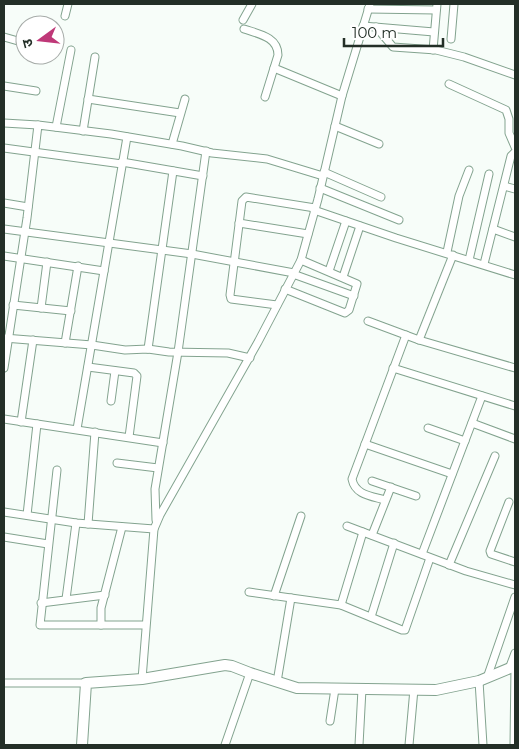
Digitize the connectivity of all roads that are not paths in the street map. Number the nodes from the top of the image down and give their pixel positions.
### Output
1 (68, 4) edge
2 (252, 4) edge
3 (454, 4) edge
4 (369, 6) edge
5 (437, 7) edge
6 (65, 16) dead end
7 (243, 20) dead end
8 (363, 26) junction
9 (376, 27) junction
10 (244, 29) dead end
11 (434, 32) junction
12 (451, 39) dead end
13 (71, 50) dead end
14 (433, 50) junction
15 (94, 56) dead end
16 (274, 68) junction
17 (515, 75) edge
18 (449, 84) dead end
19 (4, 86) edge
20 (36, 91) dead end
21 (342, 96) junction
22 (265, 97) dead end
23 (88, 99) junction
24 (184, 99) dead end
25 (180, 113) junction
26 (4, 123) edge
27 (38, 125) junction
28 (335, 126) junction
29 (56, 127) junction
30 (83, 131) junction
31 (126, 137) junction
32 (172, 144) junction
33 (380, 144) dead end
34 (515, 147) edge
35 (4, 148) edge
36 (206, 151) junction
37 (35, 152) junction
38 (515, 152) edge
39 (122, 163) junction
40 (469, 170) dead end
41 (173, 171) junction
42 (323, 174) junction
43 (489, 174) dead end
44 (203, 176) junction
45 (504, 186) junction
46 (320, 188) junction
47 (515, 189) edge
48 (382, 197) dead end
49 (4, 203) edge
50 (28, 207) junction
51 (314, 209) junction
52 (399, 220) dead end
53 (346, 221) junction
54 (239, 223) junction
55 (360, 226) junction
56 (4, 229) edge
57 (493, 229) junction
58 (24, 232) junction
59 (308, 234) junction
60 (515, 237) edge
61 (109, 242) junction
62 (162, 250) junction
63 (446, 252) junction
64 (192, 254) junction
65 (4, 256) edge
66 (20, 258) junction
67 (301, 260) junction
68 (469, 260) junction
69 (47, 262) junction
70 (234, 262) junction
71 (484, 264) junction
72 (78, 266) junction
73 (104, 270) junction
74 (329, 271) junction
75 (294, 273) junction
76 (515, 275) edge
77 (343, 277) junction
78 (286, 290) junction
79 (354, 296) junction
80 (13, 305) junction
81 (277, 305) junction
82 (42, 308) junction
83 (71, 311) junction
84 (368, 321) dead end
85 (406, 335) junction
86 (6, 338) edge
87 (33, 340) junction
88 (419, 340) junction
89 (65, 343) junction
90 (92, 346) junction
91 (148, 349) junction
92 (178, 352) junction
93 (250, 358) junction
94 (88, 367) junction
95 (4, 368) edge
96 (394, 368) junction
97 (515, 368) edge
98 (115, 371) junction
99 (482, 396) junction
100 (111, 400) dead end
101 (515, 406) edge
102 (4, 419) edge
103 (21, 422) junction
104 (472, 423) junction
105 (37, 424) junction
106 (428, 428) dead end
107 (78, 429) junction
108 (95, 432) junction
109 (129, 437) junction
110 (515, 439) edge
111 (465, 440) junction
112 (163, 443) junction
113 (365, 444) junction
114 (495, 456) dead end
115 (117, 463) dead end
116 (158, 468) junction
117 (57, 470) dead end
118 (452, 474) junction
119 (372, 481) dead end
120 (391, 487) junction
121 (416, 496) dead end
122 (385, 500) junction
123 (509, 502) dead end
124 (4, 512) edge
125 (27, 515) junction
126 (301, 516) dead end
127 (51, 519) junction
128 (76, 523) junction
129 (88, 524) junction
130 (155, 526) junction
131 (347, 526) dead end
132 (122, 527) junction
133 (363, 532) junction
134 (372, 535) junction
135 (4, 536) edge
136 (394, 543) junction
137 (48, 544) junction
138 (422, 554) junction
139 (430, 558) junction
140 (515, 562) edge
141 (449, 565) junction
142 (515, 586) edge
143 (249, 592) dead end
144 (105, 595) junction
145 (274, 596) junction
146 (515, 597) edge
147 (291, 598) junction
148 (66, 599) junction
149 (41, 602) junction
150 (340, 605) junction
151 (371, 618) junction
152 (101, 625) junction
153 (146, 625) junction
154 (515, 652) edge
155 (513, 667) edge
156 (250, 674) junction
157 (142, 679) junction
158 (483, 680) junction
159 (277, 682) junction
160 (4, 683) edge
161 (86, 684) junction
162 (334, 689) junction
163 (362, 689) junction
164 (414, 690) junction
165 (330, 721) dead end
166 (82, 745) edge
167 (225, 745) edge
168 (358, 745) edge
169 (409, 745) edge
170 (484, 745) edge
171 (514, 745) edge

1 - 6 street
2 - 7 street
3 - 12 street
4 - 5 street
4 - 8 street
5 - 11 street
8 - 9 street
8 - 21 street
9 - 11 street
9 - 14 street
10 - 16 street
11 - 14 street
13 - 29 street
14 - 17 street
15 - 23 street
16 - 21 street
16 - 22 street
18 - 34 street
19 - 20 street
21 - 28 street
23 - 25 street
23 - 30 street
24 - 25 street
25 - 32 street
26 - 27 street
27 - 29 street
27 - 37 street
28 - 33 street
28 - 42 street
29 - 30 street
30 - 31 street
31 - 32 street
31 - 39 street
32 - 36 street
35 - 37 street
36 - 42 street
36 - 44 street
37 - 39 street
37 - 50 street
38 - 45 street
39 - 41 street
39 - 61 street
40 - 63 street
41 - 44 street
41 - 62 street
42 - 46 street
42 - 48 street
43 - 68 street
44 - 64 street
45 - 47 street
45 - 57 street
46 - 51 street
46 - 52 street
49 - 50 street
50 - 58 street
51 - 53 street
51 - 54 street
51 - 59 street
53 - 55 street
53 - 74 street
54 - 59 street
54 - 70 street
55 - 63 street
55 - 77 street
56 - 58 street
57 - 60 street
57 - 71 street
58 - 61 street
58 - 66 street
59 - 67 street
61 - 62 street
61 - 73 street
62 - 64 street
62 - 91 street
63 - 68 street
63 - 88 street
64 - 70 street
64 - 92 street
65 - 66 street
66 - 69 street
66 - 80 street
67 - 74 street
67 - 75 street
68 - 71 street
69 - 72 street
69 - 82 street
70 - 75 street
70 - 81 street
71 - 76 street
72 - 73 street
72 - 83 street
73 - 90 street
74 - 77 street
75 - 78 street
75 - 79 street
77 - 79 street
78 - 79 street
78 - 81 street
80 - 82 street
80 - 86 street
81 - 93 street
82 - 83 street
83 - 89 street
84 - 85 street
85 - 88 street
85 - 96 street
86 - 87 street
86 - 95 street
87 - 89 street
87 - 103 street
88 - 97 street
89 - 90 street
90 - 91 street
90 - 94 street
91 - 92 street
92 - 93 street
92 - 112 street
93 - 130 street
94 - 98 street
94 - 107 street
96 - 99 street
96 - 113 street
98 - 100 street
98 - 109 street
99 - 101 street
99 - 104 street
102 - 103 street
103 - 105 street
104 - 110 street
104 - 111 street
105 - 107 street
105 - 125 street
106 - 111 street
107 - 108 street
108 - 109 street
108 - 129 street
109 - 112 street
111 - 118 street
112 - 116 street
113 - 118 street
113 - 122 street
114 - 141 street
115 - 116 street
116 - 130 street
117 - 127 street
118 - 138 street
119 - 120 street
120 - 121 street
120 - 122 street
122 - 134 street
123 - 140 street
124 - 125 street
125 - 127 street
126 - 145 street
127 - 128 street
127 - 137 street
128 - 129 street
128 - 148 street
129 - 132 street
130 - 132 street
130 - 153 street
131 - 133 street
132 - 144 street
133 - 134 street
133 - 150 street
134 - 136 street
135 - 137 street
136 - 138 street
136 - 151 street
137 - 149 street
138 - 139 street
139 - 141 street
139 - 151 street
141 - 142 street
143 - 145 street
144 - 148 street
144 - 152 street
145 - 147 street
146 - 158 street
147 - 150 street
147 - 159 street
148 - 149 street
149 - 152 street
150 - 151 street
152 - 153 street
153 - 157 street
154 - 155 street
155 - 158 main road
155 - 171 street
156 - 157 main road
156 - 159 main road
156 - 167 street
157 - 161 main road
158 - 164 main road
158 - 170 street
159 - 162 main road
160 - 161 street
161 - 166 main road
162 - 163 main road
162 - 165 street
163 - 164 main road
163 - 168 street
164 - 169 street

